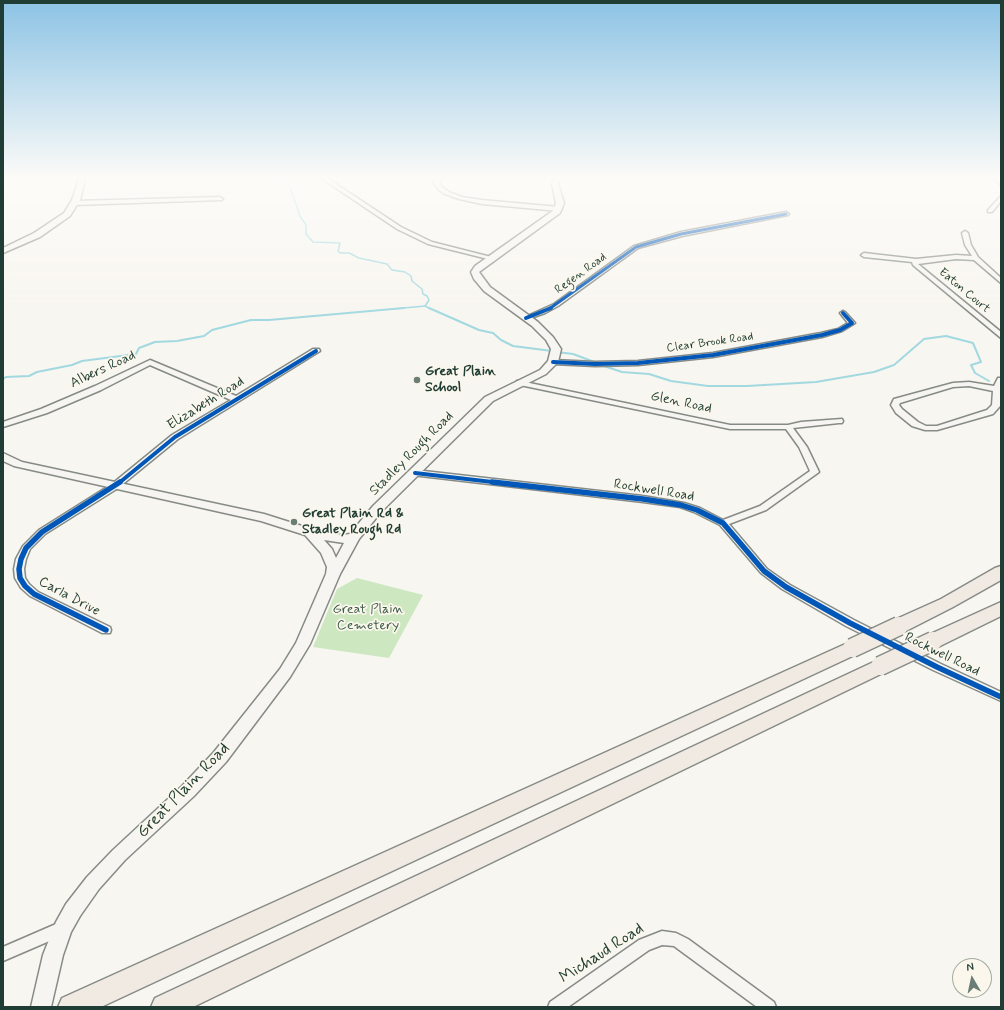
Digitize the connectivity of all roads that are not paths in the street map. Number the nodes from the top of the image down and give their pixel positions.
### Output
1 (55, 223) edge
2 (392, 223) edge
3 (539, 223) edge
4 (738, 223) edge
5 (965, 233) dead end
6 (3, 251) edge
7 (864, 255) dead end
8 (492, 258) junction
9 (976, 258) junction
10 (916, 261) junction
11 (1001, 281) edge
12 (843, 313) dead end
13 (526, 318) junction
14 (1001, 336) edge
15 (316, 351) dead end
16 (555, 355) junction
17 (1001, 380) edge
18 (520, 383) junction
19 (997, 389) junction
20 (236, 399) junction
21 (839, 421) dead end
22 (3, 425) edge
23 (788, 427) junction
24 (3, 456) edge
25 (415, 473) junction
26 (115, 486) junction
27 (723, 523) junction
28 (309, 532) junction
29 (354, 537) junction
30 (1001, 572) edge
31 (333, 574) junction
32 (1001, 608) edge
33 (1001, 613) edge
34 (106, 630) dead end
35 (935, 640) junction
36 (1001, 697) edge
37 (62, 928) junction
38 (3, 954) edge
39 (77, 1004) edge
40 (41, 1007) edge
41 (164, 1007) edge
42 (555, 1007) edge
43 (769, 1007) edge

1 - 6 main road
2 - 8 street
3 - 8 main road
4 - 13 street, Regen Road
5 - 9 street
7 - 10 street, Eaton Court
8 - 13 main road
9 - 10 street, Eaton Court
9 - 11 street
10 - 14 street, Eaton Court
12 - 16 street, Clear Brook Road
13 - 16 main road
15 - 20 street, Elizabeth Road
16 - 18 main road, Stadley Rough Road
17 - 19 street
18 - 23 street, Glen Road
18 - 25 main road, Stadley Rough Road
19 - 19 street
20 - 22 street, Albers Road
20 - 26 street, Elizabeth Road
21 - 23 street, Glen Road
23 - 27 street
24 - 26 main road
25 - 27 street, Rockwell Road
25 - 29 main road, Stadley Rough Road
26 - 28 main road
26 - 34 street, Carla Drive
27 - 36 street, Rockwell Road
28 - 29 main road
28 - 31 main road
29 - 31 main road, Great Plain Road
30 - 39 highway, bridge
31 - 37 main road, Great Plain Road
32 - 35 highway
33 - 35 highway
35 - 41 highway, bridge
37 - 38 street
37 - 40 main road, Great Plain Road
42 - 43 street, Michaud Road

